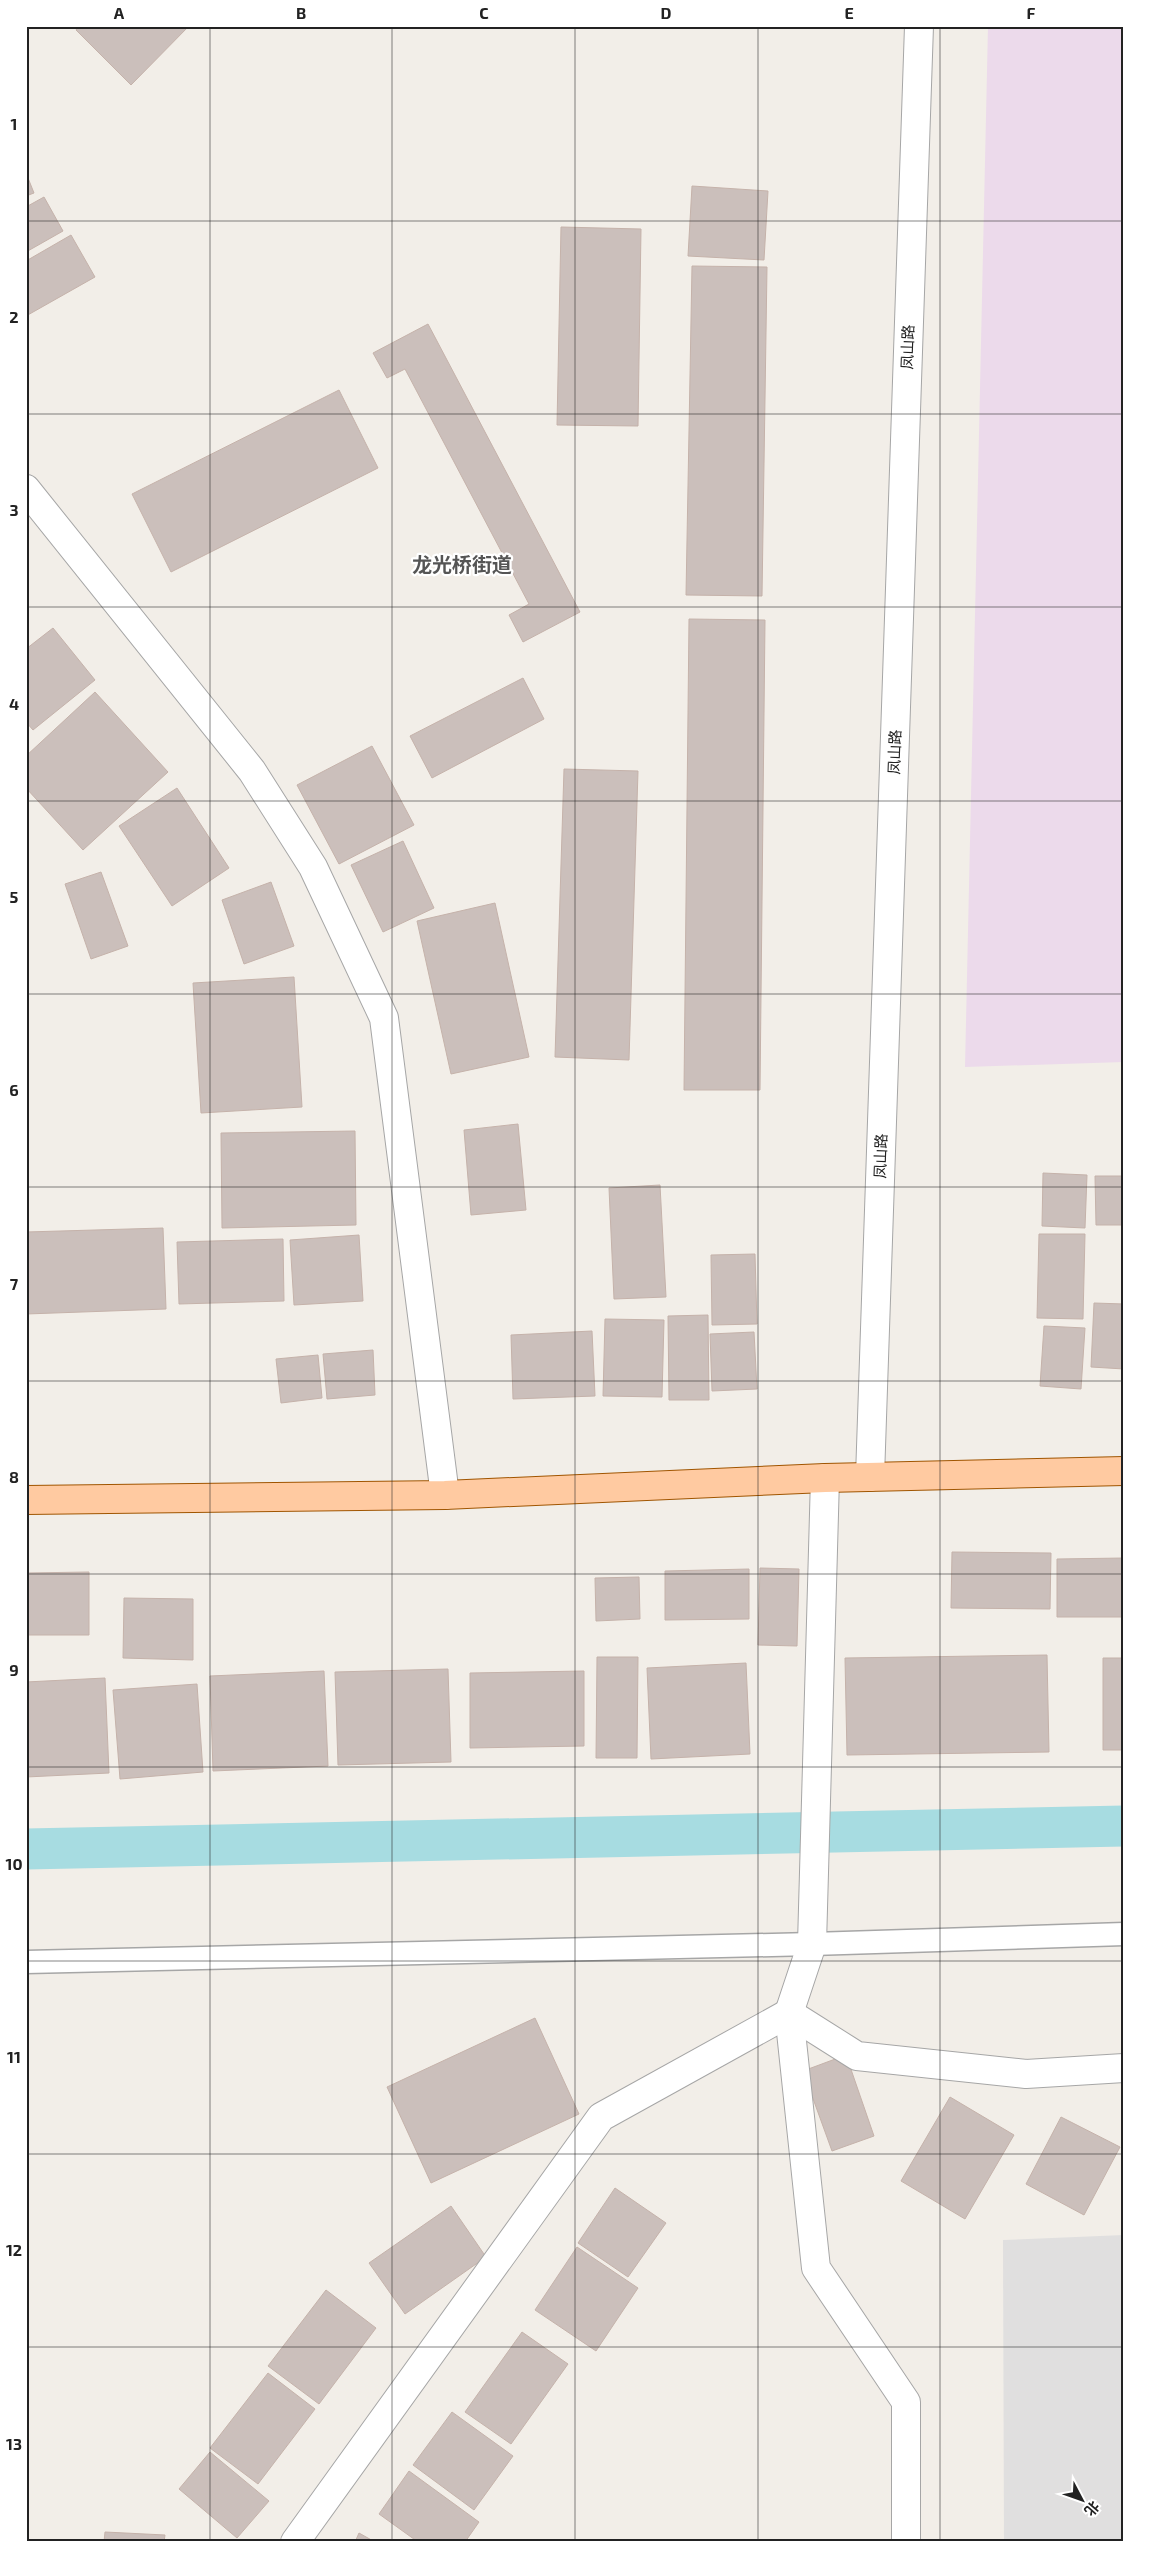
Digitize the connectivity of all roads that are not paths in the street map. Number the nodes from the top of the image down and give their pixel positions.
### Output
1 (919, 26) edge
2 (26, 489) edge
3 (1124, 1471) edge
4 (870, 1477) junction
5 (825, 1478) junction
6 (445, 1495) junction
7 (26, 1500) edge
8 (1124, 1934) edge
9 (812, 1944) junction
10 (26, 1962) edge
11 (789, 2013) junction
12 (1124, 2068) edge
13 (295, 2542) edge
14 (906, 2542) edge

1 - 4 street, 凤山路
2 - 6 street
3 - 4 main road
4 - 5 main road
5 - 6 main road
5 - 9 street
6 - 7 main road
8 - 9 lane
9 - 10 lane
9 - 11 street
11 - 12 street
11 - 13 street
11 - 14 street

